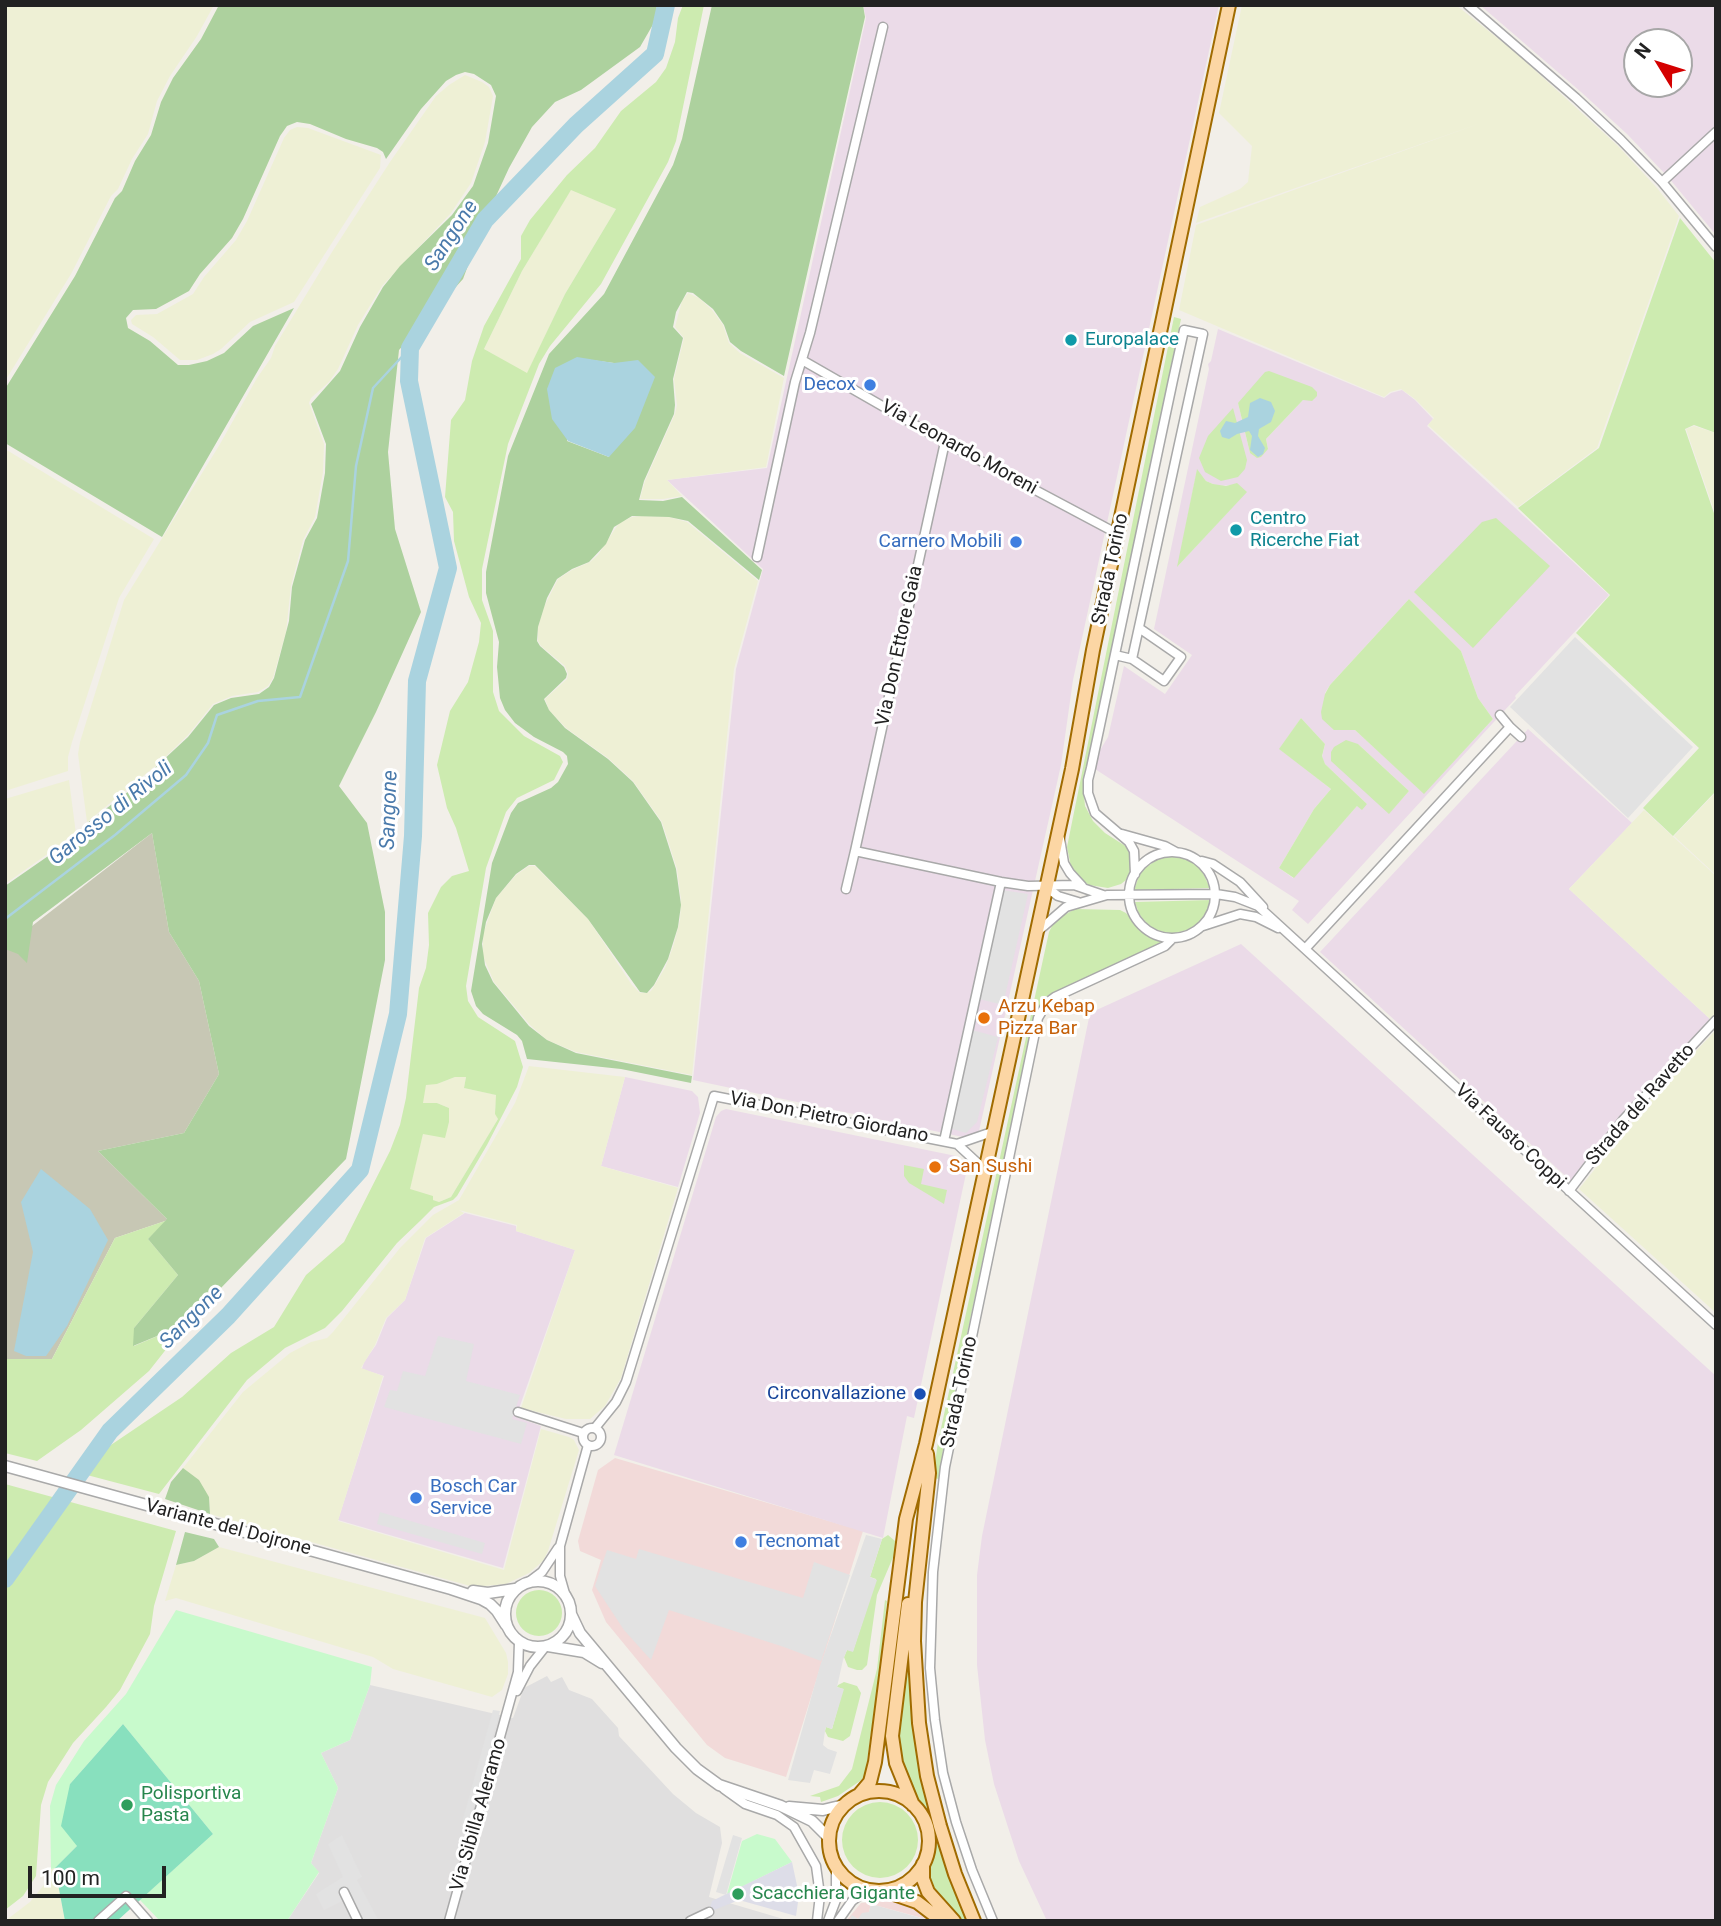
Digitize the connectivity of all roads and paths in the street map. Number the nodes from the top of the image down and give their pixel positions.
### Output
1 (1229, 5) edge
2 (1468, 5) edge
3 (883, 27) dead end
4 (1716, 132) edge
5 (1662, 182) junction
6 (1716, 247) edge
7 (802, 360) junction
8 (945, 442) junction
9 (1118, 534) junction
10 (757, 557) dead end
11 (1124, 611) junction
12 (1142, 615) junction
13 (1139, 628) junction
14 (1115, 655) junction
15 (1132, 659) junction
16 (1500, 715) dead end
17 (1510, 727) junction
18 (1521, 737) dead end
19 (1059, 828) junction
20 (1119, 833) junction
21 (855, 851) junction
22 (1176, 852) junction
23 (1196, 858) junction
24 (1135, 874) junction
25 (1001, 882) junction
26 (1046, 887) junction
27 (1084, 888) junction
28 (846, 889) dead end
29 (1216, 894) junction
30 (1107, 895) junction
31 (1129, 895) junction
32 (1081, 902) junction
33 (1269, 915) junction
34 (1203, 926) junction
35 (1036, 932) junction
36 (1289, 933) junction
37 (1172, 939) junction
38 (1305, 949) junction
39 (1716, 1020) edge
40 (992, 1132) junction
41 (944, 1141) junction
42 (957, 1144) junction
43 (984, 1169) junction
44 (1569, 1191) junction
45 (1716, 1325) edge
46 (518, 1412) dead end
47 (594, 1428) junction
48 (583, 1433) junction
49 (926, 1444) junction
50 (588, 1445) junction
51 (5, 1466) edge
52 (560, 1546) junction
53 (530, 1581) junction
54 (451, 1589) junction
55 (515, 1589) junction
56 (566, 1597) junction
57 (571, 1614) junction
58 (506, 1625) junction
59 (519, 1642) junction
60 (546, 1647) junction
61 (610, 1668) junction
62 (508, 1710) junction
63 (719, 1785) junction
64 (859, 1795) junction
65 (844, 1805) junction
66 (913, 1805) junction
67 (781, 1806) junction
68 (829, 1838) junction
69 (923, 1864) junction
70 (836, 1866) junction
71 (867, 1890) junction
72 (884, 1891) junction
73 (344, 1892) dead end
74 (707, 1916) edge
75 (98, 1921) edge
76 (148, 1921) edge
77 (358, 1921) edge
78 (449, 1921) edge
79 (690, 1921) edge
80 (817, 1921) edge
81 (828, 1921) edge
82 (838, 1921) edge
83 (942, 1921) edge
84 (954, 1921) edge
85 (974, 1921) edge
86 (993, 1921) edge

1 - 9 main road, Strada Torino
2 - 5 street
3 - 7 street
4 - 5 street
5 - 6 street
7 - 8 street, Via Leonardo Moreni
7 - 10 street
8 - 9 street, Via Leonardo Moreni
8 - 21 street, Via Don Ettore Gaia
9 - 19 main road, Strada Torino
11 - 12 street, Strada Torino
11 - 12 street, Strada Torino
11 - 14 street, Strada Torino
12 - 13 street, Strada Torino
13 - 15 street, Strada Torino
13 - 15 street, Strada Torino
14 - 15 street, Strada Torino
14 - 20 street, Strada Torino
16 - 17 street
17 - 18 street
17 - 38 street
19 - 26 main road, Strada Torino
19 - 27 street
20 - 22 street, Via Fausto Coppi
20 - 24 street
21 - 25 street
21 - 28 street, Via Don Ettore Gaia
22 - 23 street, Via Fausto Coppi
22 - 24 street
23 - 29 street
23 - 33 street, Via Fausto Coppi
24 - 31 street
25 - 26 street
25 - 41 street
26 - 27 street, Via Fausto Coppi
26 - 32 street
26 - 35 main road, Strada Torino
27 - 30 street, Via Fausto Coppi
29 - 31 street, Via Fausto Coppi
29 - 33 street, Via Fausto Coppi
29 - 34 street
30 - 31 street, Via Fausto Coppi
30 - 32 street, Via Fausto Coppi
31 - 37 street
32 - 35 street, Via Fausto Coppi
33 - 36 street, Via Fausto Coppi
34 - 36 street
34 - 37 street
35 - 40 main road, Strada Torino
36 - 38 street, Via Fausto Coppi
37 - 86 street, Strada Torino
38 - 44 street, Via Fausto Coppi
39 - 44 street, Strada del Ravetto
40 - 42 street
40 - 43 main road, Strada Torino
41 - 42 street
41 - 47 street, Via Don Pietro Giordano
42 - 43 street
43 - 49 main road, Strada Torino
44 - 45 street, Via Fausto Coppi
46 - 48 street
47 - 48 street
47 - 50 street
48 - 50 street
49 - 64 main road, Strada Torino
49 - 66 main road, Strada Torino
49 - 85 main road
50 - 52 street
51 - 54 street, Variante del Dojrone
52 - 53 street
52 - 56 street
53 - 55 street
53 - 56 street
54 - 55 street, Variante del Dojrone
54 - 58 street, Variante del Dojrone
55 - 58 street
56 - 57 street
57 - 60 street
57 - 61 street
58 - 59 street
59 - 60 street
59 - 62 street, Via Sibilla Aleramo
60 - 61 street
60 - 62 street, Via Sibilla Aleramo
61 - 63 street
62 - 78 street, Via Sibilla Aleramo
63 - 67 street
63 - 80 street
64 - 65 main road
64 - 66 main road
65 - 67 street
65 - 68 main road
66 - 69 main road
67 - 68 street
68 - 70 main road
69 - 72 main road
69 - 84 main road
70 - 71 main road
70 - 81 street
71 - 72 main road
71 - 82 street
72 - 83 main road
73 - 77 street
74 - 79 street
75 - 76 street

